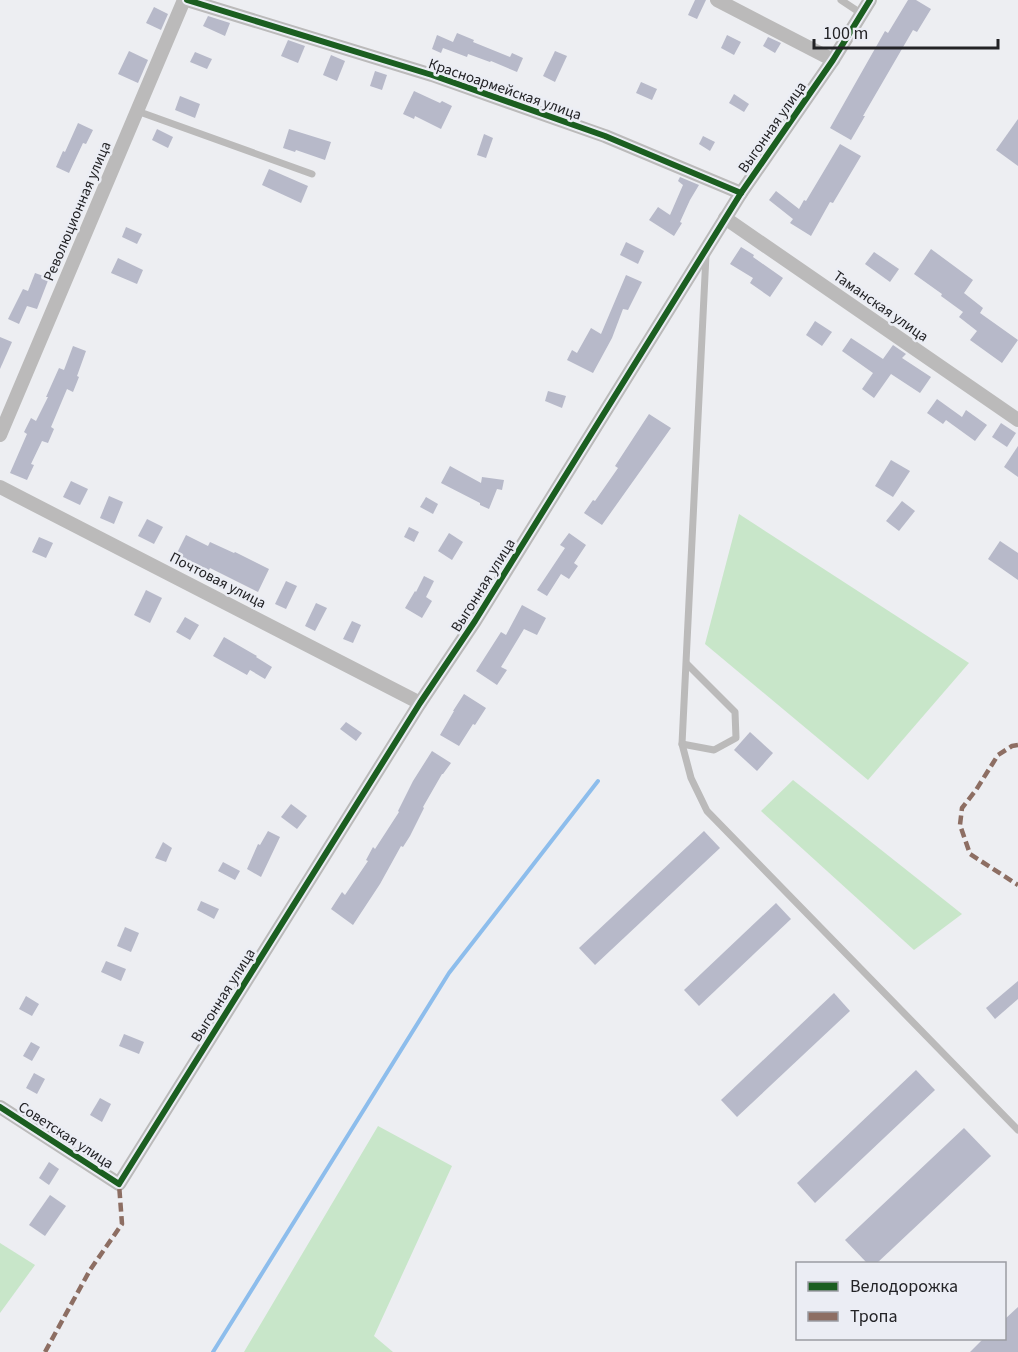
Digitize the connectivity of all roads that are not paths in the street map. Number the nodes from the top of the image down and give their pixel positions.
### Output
1 (186, 0) edge
2 (717, 0) edge
3 (841, 0) edge
4 (870, 0) edge
5 (862, 14) junction
6 (833, 60) junction
7 (137, 111) junction
8 (312, 174) dead end
9 (741, 193) junction
10 (725, 218) junction
11 (706, 250) junction
12 (1018, 420) edge
13 (0, 435) edge
14 (0, 487) edge
15 (687, 664) junction
16 (420, 703) junction
17 (682, 744) junction
18 (0, 1107) edge
19 (1018, 1130) edge
20 (119, 1184) joint

1 - 7 street, Революционная улица
1 - 9 street, Красноармейская улица
2 - 6 street
3 - 5 lane
4 - 5 street, Выгонная улица
5 - 6 street, Выгонная улица
6 - 9 street, Выгонная улица
7 - 8 lane
7 - 13 street, Революционная улица
9 - 10 street, Выгонная улица
10 - 11 street, Выгонная улица
10 - 12 street, Таманская улица
11 - 15 lane
11 - 16 street, Выгонная улица
14 - 16 street, Почтовая улица
15 - 17 lane
15 - 17 lane
16 - 20 street, Выгонная улица
17 - 19 lane
18 - 20 street, Советская улица

